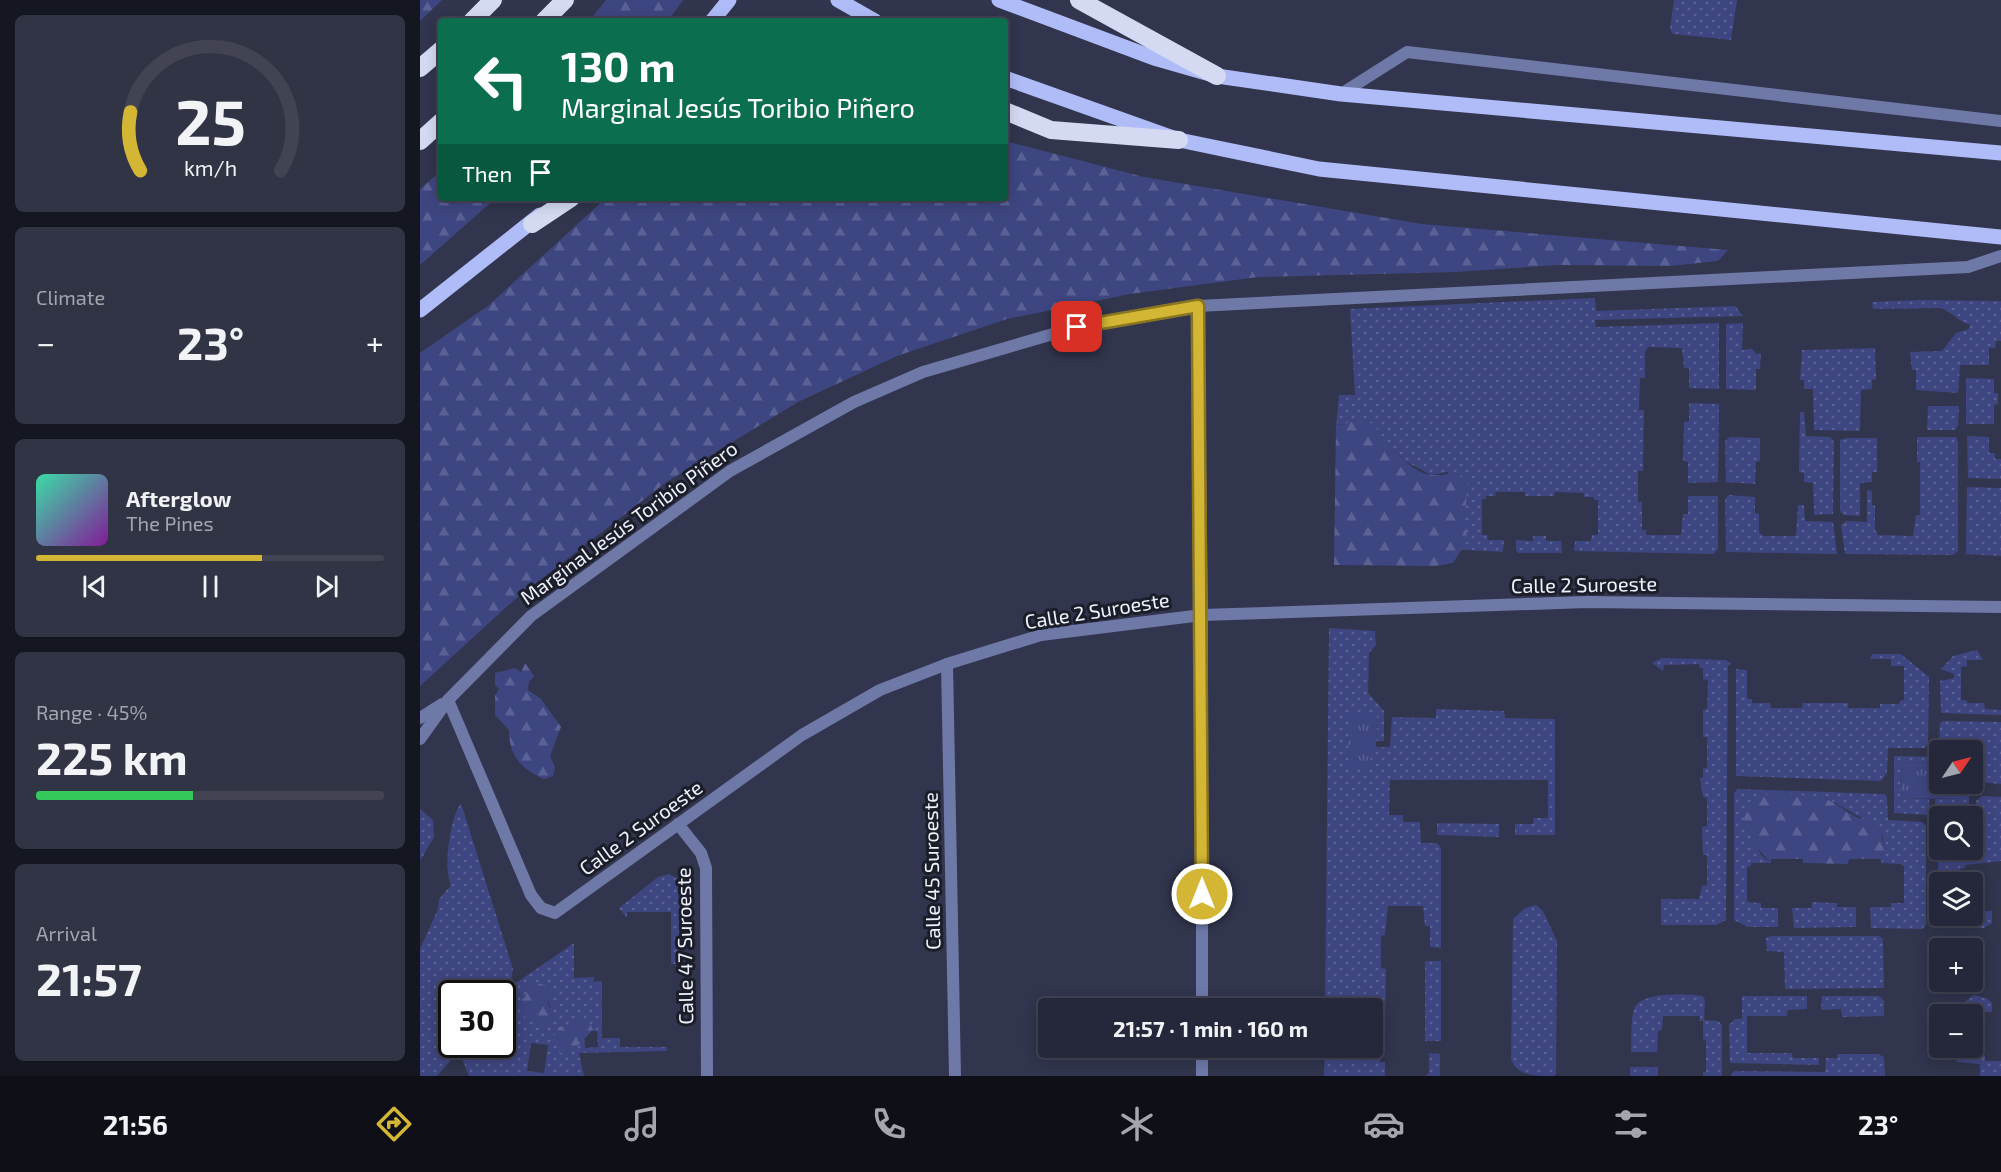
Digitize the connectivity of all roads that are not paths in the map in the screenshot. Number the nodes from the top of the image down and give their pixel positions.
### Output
1 (493, 0) edge
2 (565, 0) edge
3 (729, 0) edge
4 (838, 0) edge
5 (999, 0) edge
6 (1079, 0) edge
7 (475, 18) edge
8 (547, 18) edge
9 (714, 18) edge
10 (870, 18) edge
11 (438, 53) edge
12 (420, 69) edge
13 (1217, 76) junction
14 (1008, 79) edge
15 (1341, 94) junction
16 (1008, 112) edge
17 (2001, 121) edge
18 (438, 125) edge
19 (1179, 140) junction
20 (420, 141) edge
21 (2001, 153) edge
22 (553, 201) edge
23 (566, 201) edge
24 (532, 224) junction
25 (2001, 237) edge
26 (2001, 256) edge
27 (1198, 306) junction
28 (420, 310) edge
29 (2001, 607) edge
30 (1202, 615) junction
31 (947, 664) junction
32 (448, 700) junction
33 (420, 718) edge
34 (420, 739) edge
35 (678, 824) junction
36 (1202, 998) edge
37 (1202, 1058) edge
38 (707, 1076) edge
39 (955, 1076) edge
40 (1202, 1076) edge

1 - 7 highway
2 - 8 highway
3 - 9 main road
4 - 10 main road
5 - 13 main road
6 - 13 highway
11 - 12 highway
13 - 15 main road
14 - 19 main road
15 - 17 street
15 - 21 main road
16 - 19 highway
18 - 20 highway
19 - 25 main road
22 - 24 main road
23 - 24 highway
24 - 28 main road
26 - 27 street, Marginal Jesús Toribio Piñero
27 - 30 street
27 - 32 street, Marginal Jesús Toribio Piñero
29 - 30 street, Calle 2 Suroeste
30 - 31 street, Calle 2 Suroeste
30 - 36 street
31 - 35 street, Calle 2 Suroeste
31 - 39 street, Calle 45 Suroeste
32 - 33 street
32 - 34 street
32 - 35 street, Calle 2 Suroeste
35 - 38 street, Calle 47 Suroeste
37 - 40 street

